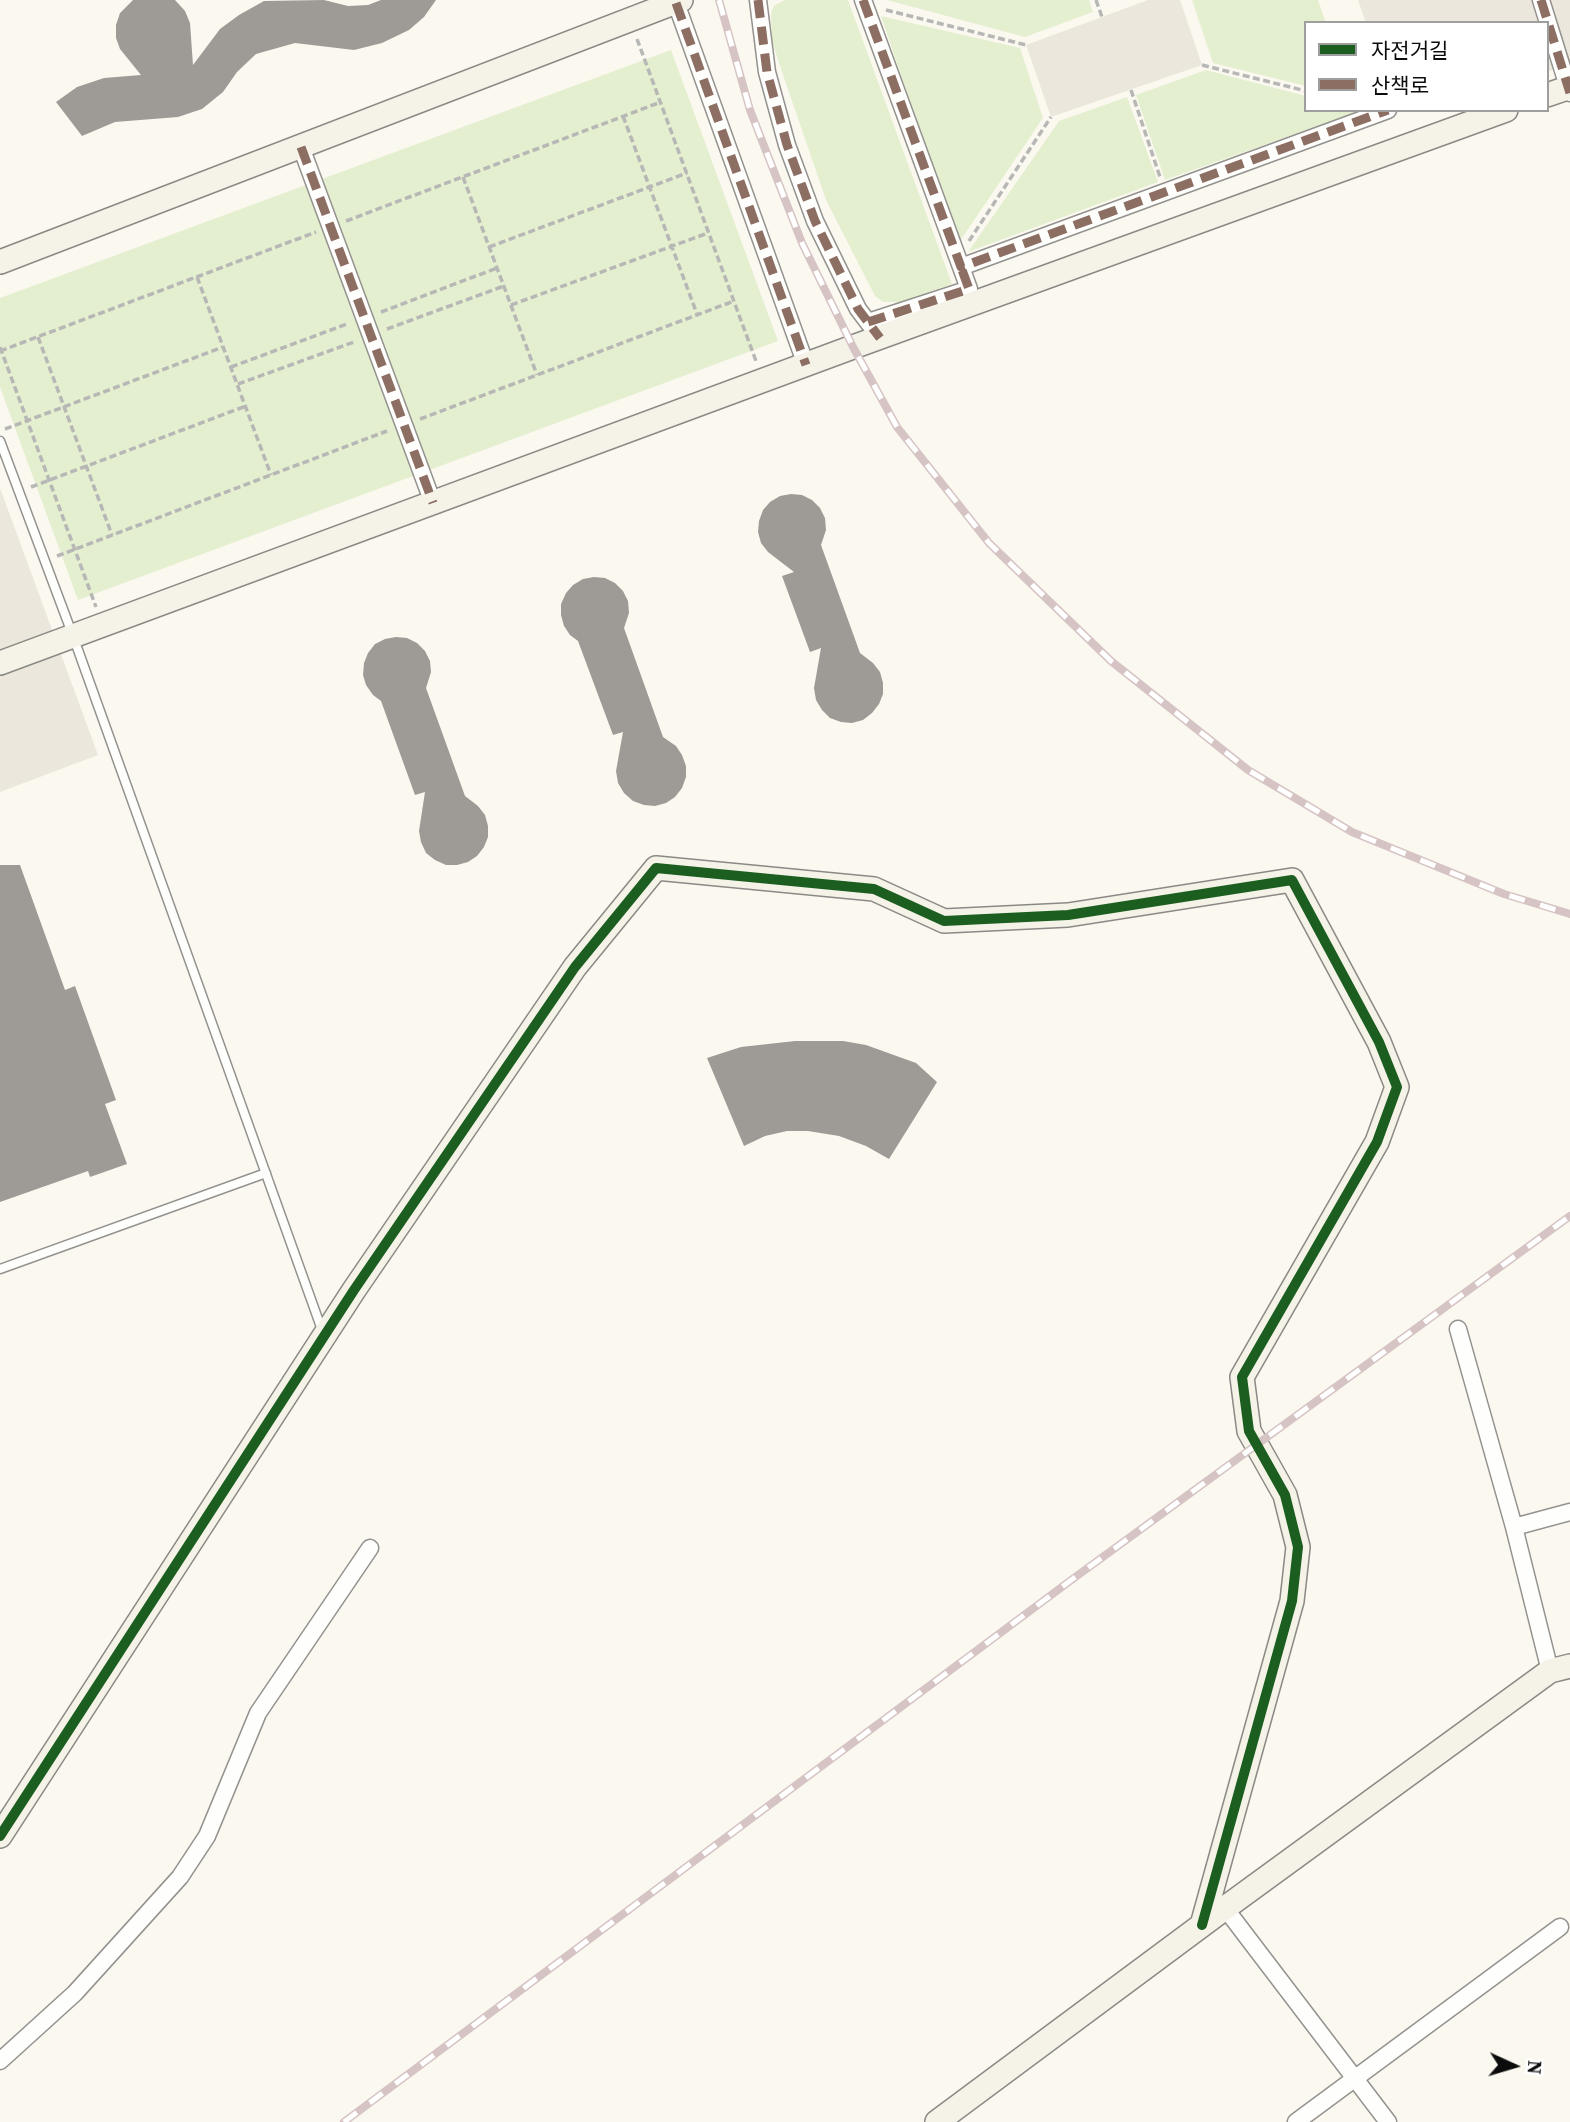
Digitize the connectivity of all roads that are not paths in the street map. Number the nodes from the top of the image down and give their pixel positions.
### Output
1 (759, 0) edge
2 (1541, 0) edge
3 (678, 1) edge
4 (864, 3) edge
5 (1546, 21) edge
6 (1549, 31) edge
7 (1564, 90) edge
8 (1383, 112) edge
9 (1500, 112) edge
10 (301, 147) junction
11 (0, 262) edge
12 (959, 263) junction
13 (874, 330) junction
14 (806, 365) junction
15 (0, 441) edge
16 (433, 503) junction
17 (73, 636) junction
18 (0, 663) edge
19 (266, 1173) junction
20 (0, 1269) edge
21 (1458, 1329) dead end
22 (324, 1336) junction
23 (1570, 1512) edge
24 (1514, 1527) junction
25 (370, 1548) dead end
26 (1560, 1669) edge
27 (0, 1836) edge
28 (1225, 1908) junction
29 (1202, 1925) junction
30 (1560, 1927) dead end
31 (0, 2061) edge
32 (1355, 2078) junction
33 (937, 2122) edge
34 (1296, 2122) edge
35 (1388, 2122) edge

1 - 13 street
2 - 5 street
3 - 10 street
3 - 14 street
4 - 12 street
6 - 7 street
8 - 12 street
9 - 13 street
10 - 11 street
10 - 16 street
12 - 13 street
13 - 14 street
14 - 16 street
15 - 17 lane
16 - 17 street
17 - 18 street
17 - 19 lane
19 - 20 lane
19 - 22 lane
21 - 24 street
22 - 27 street
22 - 29 street
23 - 24 street
24 - 26 street
25 - 31 street
26 - 28 street
28 - 29 street
28 - 32 street
29 - 33 street
30 - 32 street
32 - 34 street
32 - 35 street

